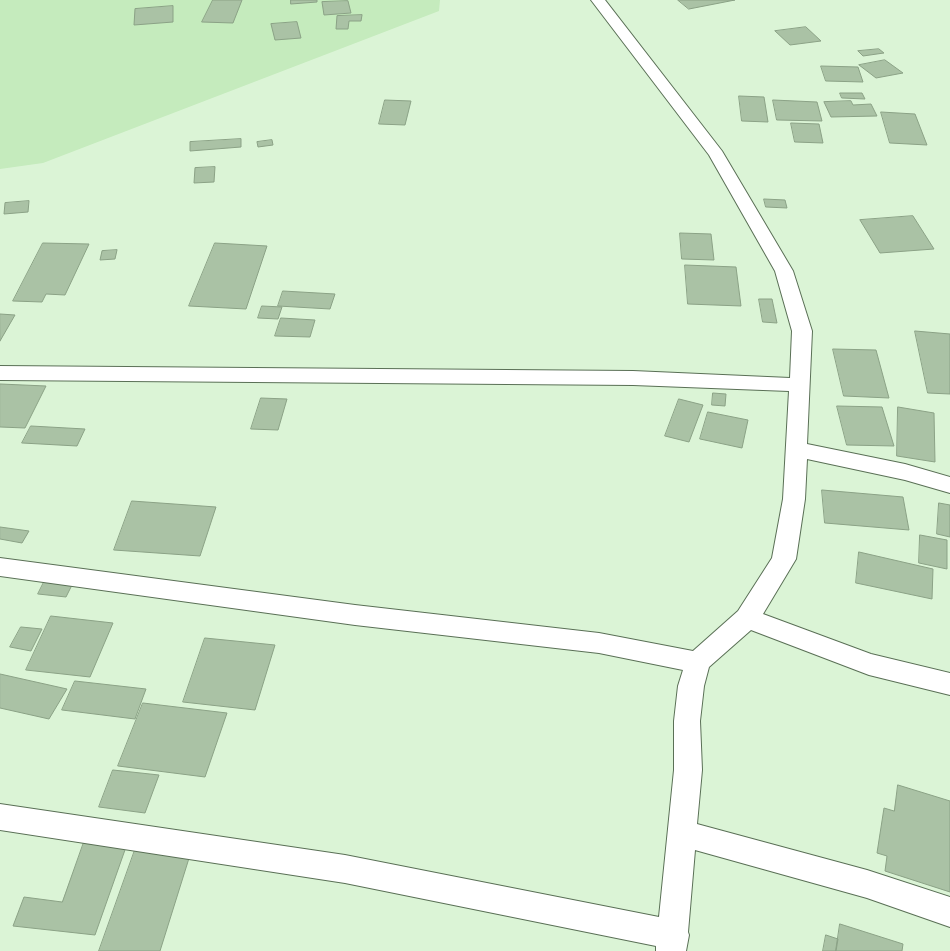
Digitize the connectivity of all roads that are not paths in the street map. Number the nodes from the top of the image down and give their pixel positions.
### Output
1 (598, 0) edge
2 (0, 373) edge
3 (799, 385) junction
4 (796, 449) junction
5 (950, 485) edge
6 (0, 567) edge
7 (747, 618) junction
8 (698, 662) junction
9 (950, 684) edge
10 (0, 817) edge
11 (683, 833) junction
12 (950, 912) edge
13 (673, 943) edge

1 - 3 street
2 - 3 street
3 - 4 street
4 - 5 street
4 - 7 street
6 - 8 street
7 - 8 street
7 - 9 street
8 - 11 street
10 - 13 street
11 - 12 street
11 - 13 street

